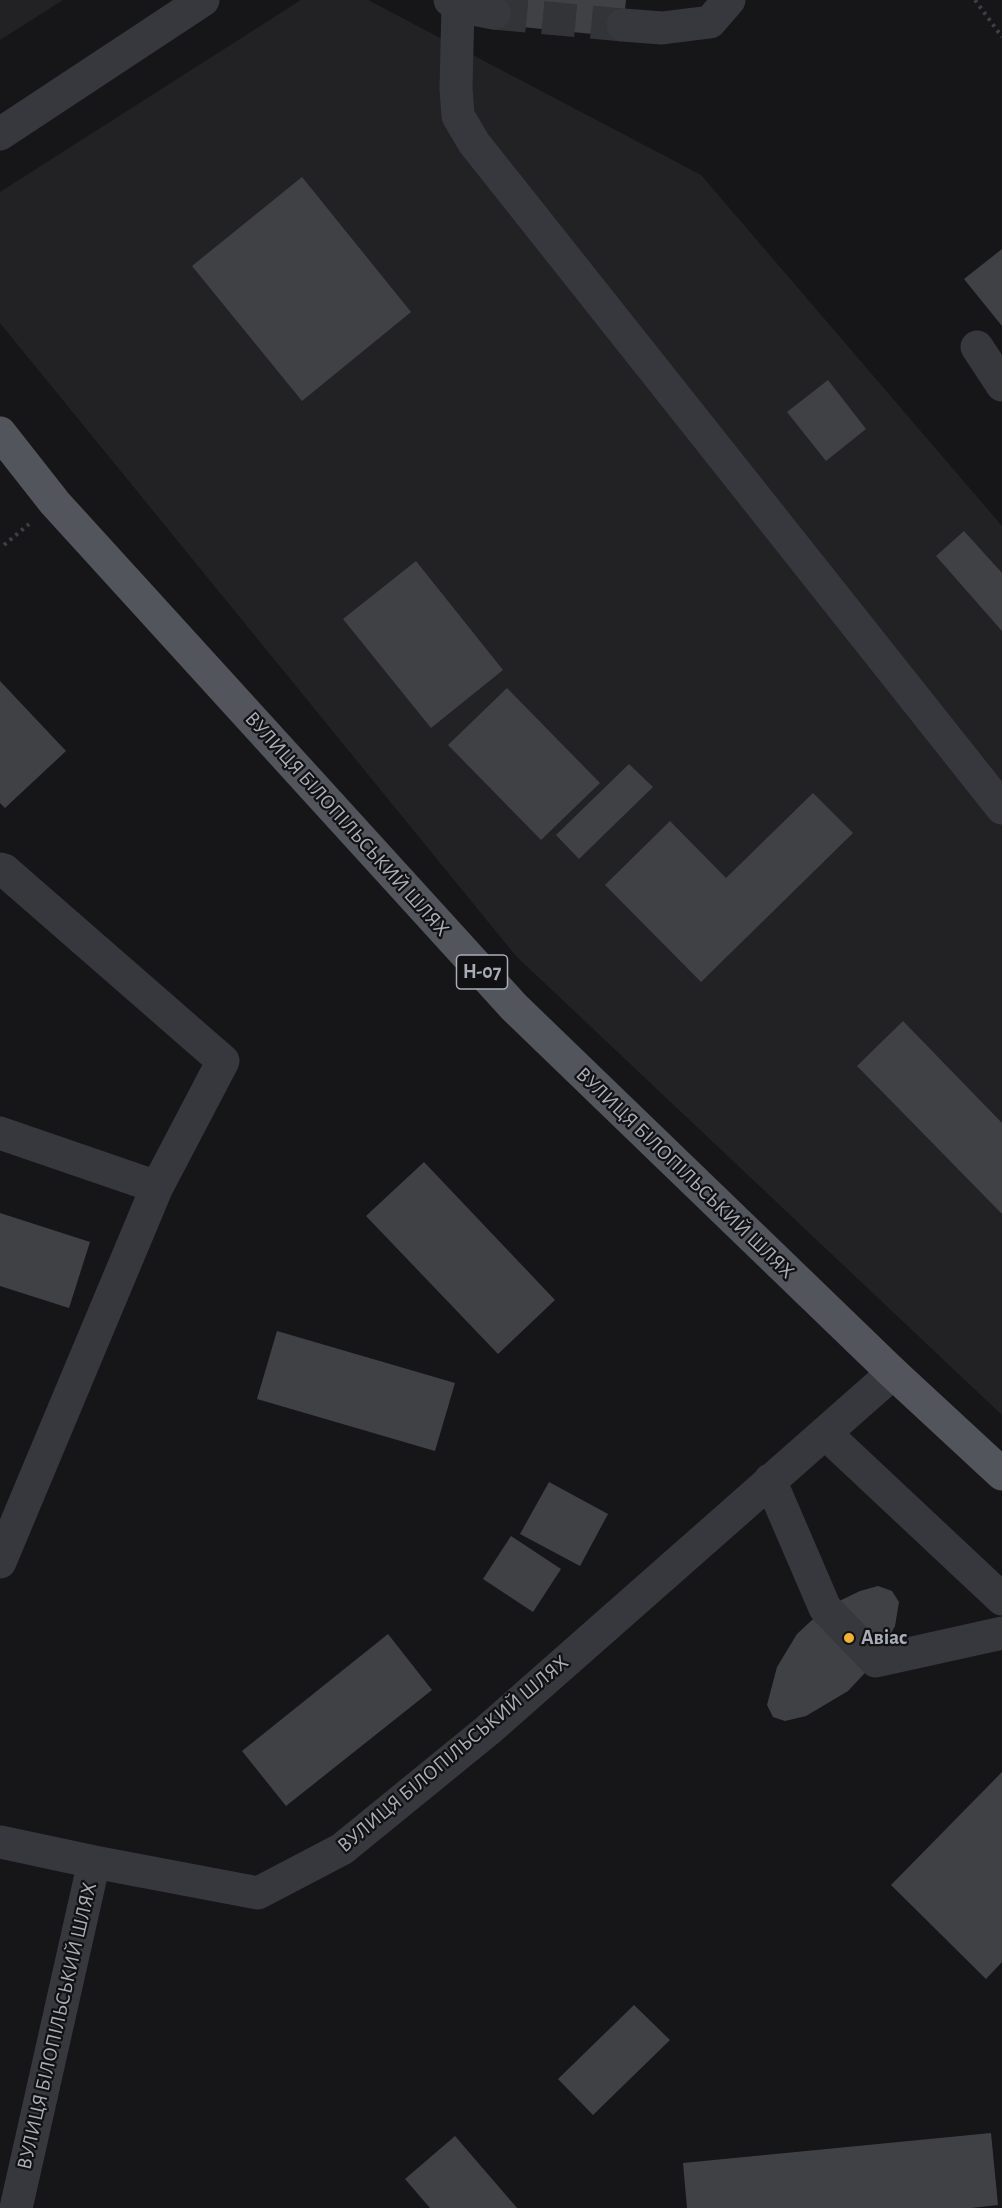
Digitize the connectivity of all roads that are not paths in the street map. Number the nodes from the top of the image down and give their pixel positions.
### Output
1 (203, 0) edge
2 (729, 0) edge
3 (454, 3) edge
4 (494, 13) tunnel mouth
5 (623, 25) tunnel mouth
6 (0, 134) edge
7 (976, 347) dead end
8 (1002, 385) edge
9 (0, 433) edge
10 (1002, 808) edge
11 (0, 869) edge
12 (0, 1133) edge
13 (157, 1186) junction
14 (893, 1373) junction
15 (825, 1433) junction
16 (1002, 1474) edge
17 (770, 1480) junction
18 (0, 1562) edge
19 (1002, 1599) edge
20 (1002, 1633) edge
21 (0, 1842) edge
22 (94, 1862) junction
23 (16, 2208) edge

1 - 6 street
2 - 5 street
3 - 4 street
3 - 10 street
7 - 8 street
9 - 14 main road, ВУЛИЦЯ БІЛОПІЛЬСЬКИЙ ШЛЯХ / Н-07
11 - 13 street
12 - 13 street
13 - 18 street
14 - 15 street, ВУЛИЦЯ БІЛОПІЛЬСЬКИЙ ШЛЯХ
14 - 16 main road, ВУЛИЦЯ БІЛОПІЛЬСЬКИЙ ШЛЯХ / Н-07
15 - 17 street, ВУЛИЦЯ БІЛОПІЛЬСЬКИЙ ШЛЯХ
15 - 19 street
17 - 20 street
17 - 22 street, ВУЛИЦЯ БІЛОПІЛЬСЬКИЙ ШЛЯХ
21 - 22 street
22 - 23 street, ВУЛИЦЯ БІЛОПІЛЬСЬКИЙ ШЛЯХ

